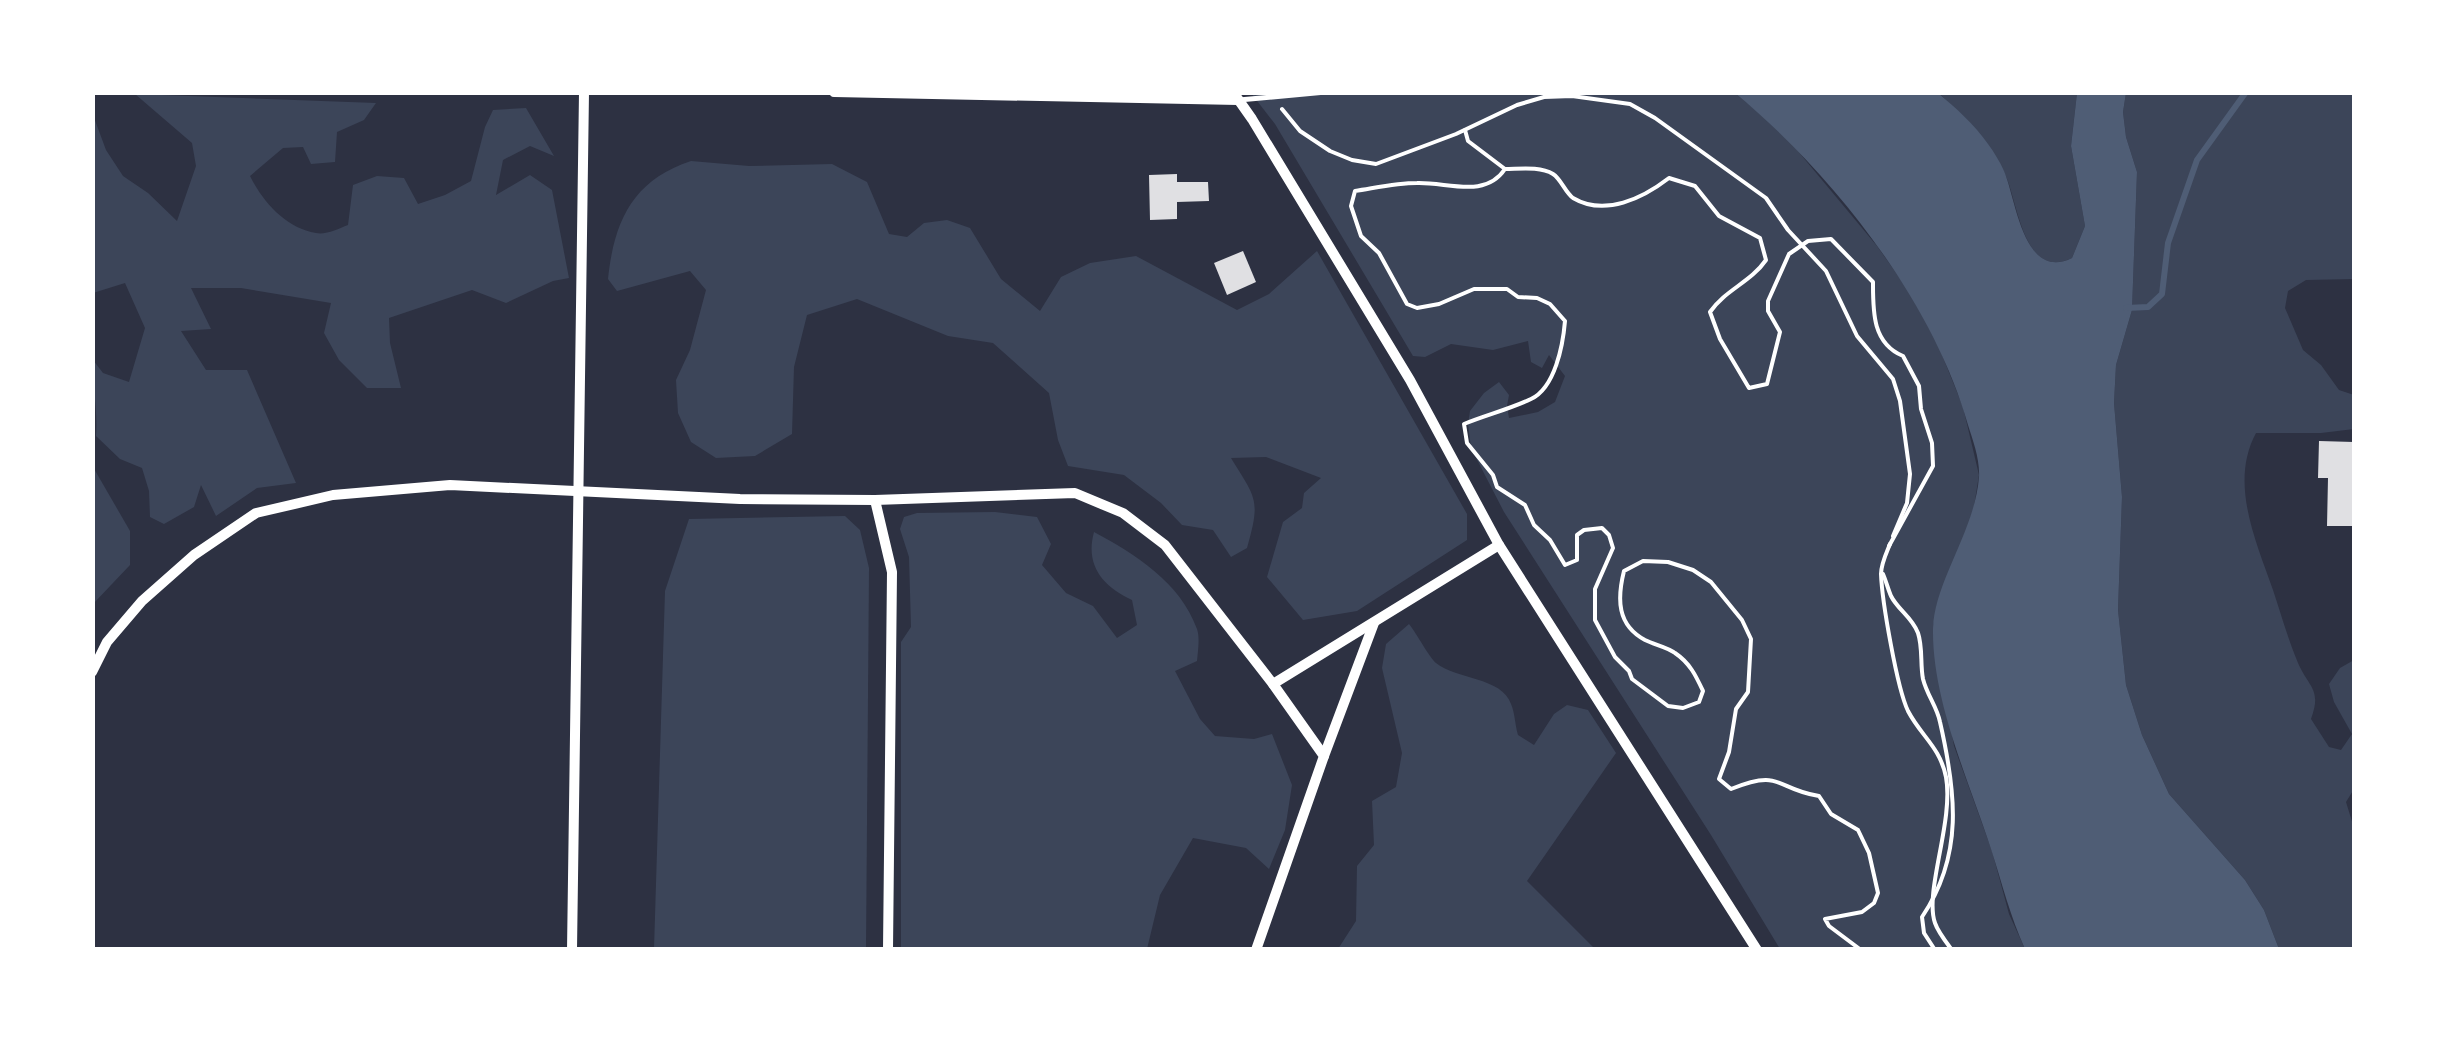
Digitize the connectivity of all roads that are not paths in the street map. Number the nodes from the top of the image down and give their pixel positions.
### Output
1 (584, 92) edge
2 (834, 92) edge
3 (1326, 92) edge
4 (1236, 96) edge
5 (577, 493) junction
6 (875, 500) junction
7 (1500, 545) junction
8 (1374, 622) junction
9 (92, 672) edge
10 (1273, 684) junction
11 (1324, 756) junction
12 (572, 950) edge
13 (888, 950) edge
14 (1256, 950) edge
15 (1756, 950) edge

1 - 5 street
2 - 4 street
3 - 4 lane
4 - 7 street
5 - 6 street
5 - 9 street
5 - 12 street
6 - 10 street
6 - 13 street
7 - 8 street
7 - 15 street
8 - 10 street
8 - 11 street
10 - 11 street
11 - 14 street

